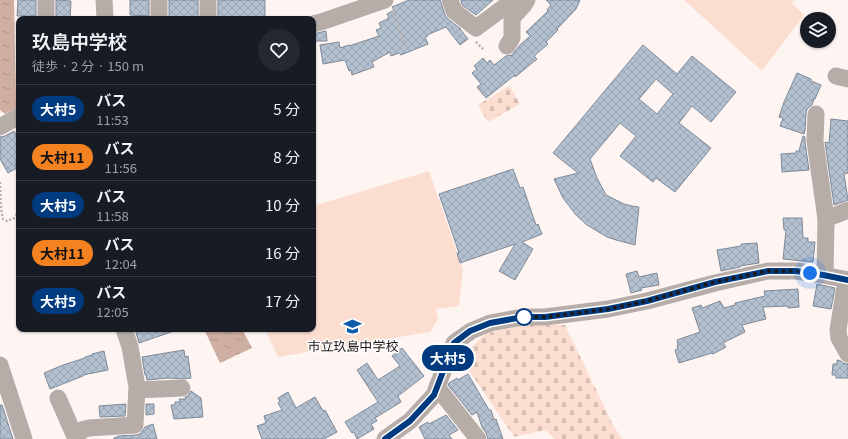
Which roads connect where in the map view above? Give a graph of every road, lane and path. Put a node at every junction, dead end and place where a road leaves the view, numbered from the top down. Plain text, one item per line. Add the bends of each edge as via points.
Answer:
1 (46, 0) edge
2 (104, 0) edge
3 (159, 0) edge
4 (208, 0) edge
5 (450, 0) edge
6 (517, 0) edge
7 (527, 0) edge
8 (388, 3) edge
9 (46, 16) edge
10 (105, 16) edge
11 (159, 16) edge
12 (208, 16) edge
13 (316, 23) edge
14 (406, 45) dead end
15 (507, 46) dead end
16 (816, 114) dead end
17 (16, 118) edge
18 (0, 127) edge
19 (0, 182) edge
20 (848, 210) edge
21 (16, 215) edge
22 (826, 220) junction
23 (825, 275) junction
24 (847, 280) edge
25 (125, 332) edge
26 (848, 354) edge
27 (0, 365) edge
28 (437, 386) junction
29 (182, 388) dead end
30 (137, 390) junction
31 (58, 398) dead end
32 (137, 432) edge
33 (24, 439) edge
34 (77, 439) edge
35 (385, 439) edge
36 (478, 439) edge

1 - 9 street
2 - 10 street
3 - 11 street
4 - 12 street
5 - 6 street via 454,11 476,28
7 - 15 street via 512,18 512,38
8 - 13 street
8 - 14 path
16 - 22 street via 815,141
17 - 18 street
19 - 21 path via 3,219 7,221
20 - 22 street
22 - 23 street
23 - 24 street
23 - 28 street via 768,271 608,309 545,317 523,317 490,323 470,331 454,343
24 - 26 street via 838,330 839,338
25 - 30 street
27 - 33 street
28 - 35 street via 434,395 410,421
28 - 36 street
29 - 30 street
30 - 32 street
31 - 34 street
32 - 34 street via 89,428 78,431

